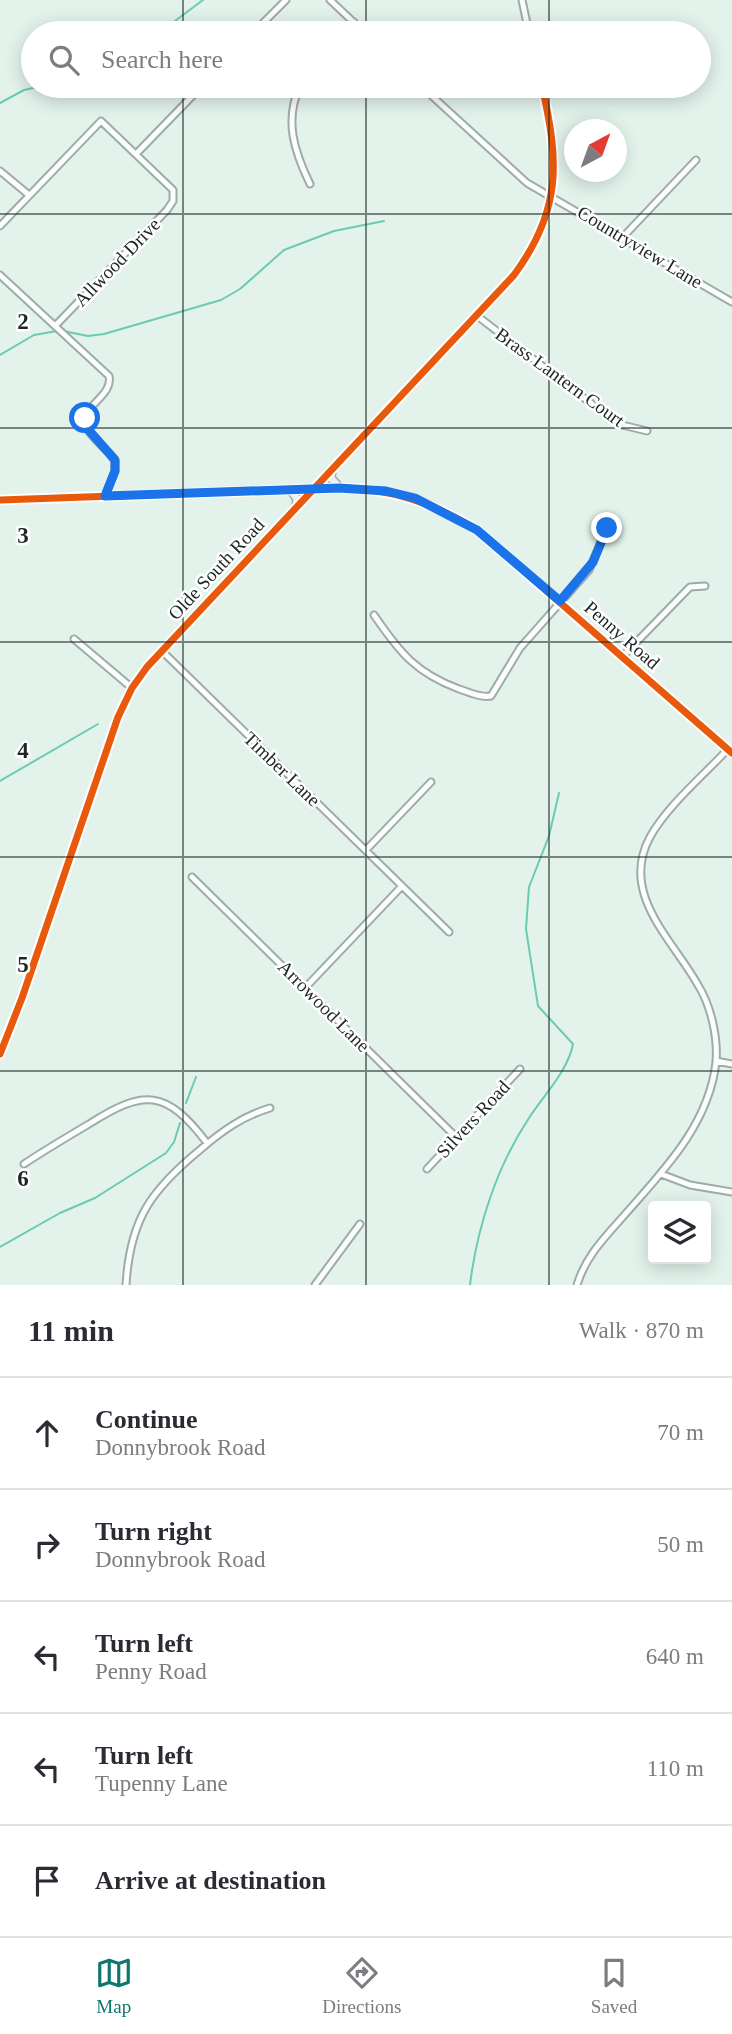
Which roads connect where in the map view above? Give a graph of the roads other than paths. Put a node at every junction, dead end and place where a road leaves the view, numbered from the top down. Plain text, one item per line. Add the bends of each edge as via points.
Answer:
1 (286, 0) edge
2 (330, 0) edge
3 (522, 0) edge
4 (265, 21) edge
5 (353, 21) edge
6 (526, 21) edge
7 (190, 98) edge
8 (296, 98) edge
9 (434, 98) edge
10 (543, 98) edge
11 (137, 153) junction
12 (696, 160) dead end
13 (0, 171) edge
14 (310, 184) dead end
15 (29, 195) junction
16 (552, 197) junction
17 (0, 226) edge
18 (623, 237) junction
19 (0, 275) edge
20 (732, 302) edge
21 (476, 316) junction
22 (56, 325) junction
23 (647, 431) dead end
24 (332, 469) junction
25 (313, 488) junction
26 (339, 488) junction
27 (290, 489) junction
28 (105, 496) junction
29 (0, 500) edge
30 (296, 507) junction
31 (607, 528) dead end
32 (705, 586) dead end
33 (560, 601) junction
34 (374, 615) dead end
35 (74, 639) dead end
36 (162, 652) junction
37 (623, 656) junction
38 (132, 688) junction
39 (730, 751) edge
40 (432, 782) dead end
41 (366, 850) junction
42 (192, 877) dead end
43 (402, 886) junction
44 (449, 932) dead end
45 (306, 987) junction
46 (0, 1054) edge
47 (716, 1061) junction
48 (732, 1064) edge
49 (520, 1069) dead end
50 (270, 1108) dead end
51 (455, 1136) junction
52 (207, 1143) junction
53 (24, 1164) dead end
54 (427, 1169) dead end
55 (661, 1174) junction
56 (732, 1192) edge
57 (360, 1224) dead end
58 (126, 1285) edge
59 (315, 1285) edge
60 (577, 1285) edge

1 - 4 street
2 - 5 street
3 - 6 street
7 - 11 street
8 - 14 street via 291,127
9 - 16 street, Countryview Lane via 508,168
10 - 16 street, Olde South Road via 554,155
11 - 15 street, Allwood Drive via 101,121
11 - 22 street, Allwood Drive via 168,183 173,201
12 - 18 street
13 - 15 street
15 - 17 street
16 - 18 street, Countryview Lane
16 - 21 street, Olde South Road via 526,258
18 - 20 street, Countryview Lane
19 - 22 street
21 - 23 street, Brass Lantern Court via 618,424
21 - 24 street, Olde South Road
22 - 28 street via 109,376 108,390 85,418 86,427 115,460
24 - 25 street, Olde South Road
24 - 26 street via 331,478
25 - 26 street, Penny Road
25 - 27 street, Penny Road
25 - 30 street, Olde South Road
26 - 33 street, Penny Road via 386,491 449,513 477,530
27 - 28 street, Penny Road
27 - 30 street
28 - 29 street, Penny Road
30 - 36 street, Olde South Road
31 - 33 street via 593,562
32 - 37 street via 691,587
33 - 34 street via 512,659 494,692 485,697 420,671
33 - 37 street, Penny Road
35 - 38 street
36 - 38 street, Olde South Road
36 - 41 street, Timber Lane
37 - 39 street, Penny Road
38 - 46 street, Olde South Road
39 - 47 street via 650,836 640,872 651,915 706,1001
40 - 41 street
41 - 43 street, Timber Lane
42 - 45 street, Arrowood Lane
43 - 44 street, Timber Lane
43 - 45 street
45 - 51 street, Arrowood Lane
47 - 48 street
47 - 55 street via 697,1123
49 - 51 street, Silvers Road
50 - 52 street via 241,1119
51 - 54 street, Silvers Road
52 - 53 street via 174,1108 153,1100 135,1100
52 - 58 street via 164,1180 147,1203 135,1230
55 - 56 street via 690,1185
55 - 60 street via 590,1255
57 - 59 street

